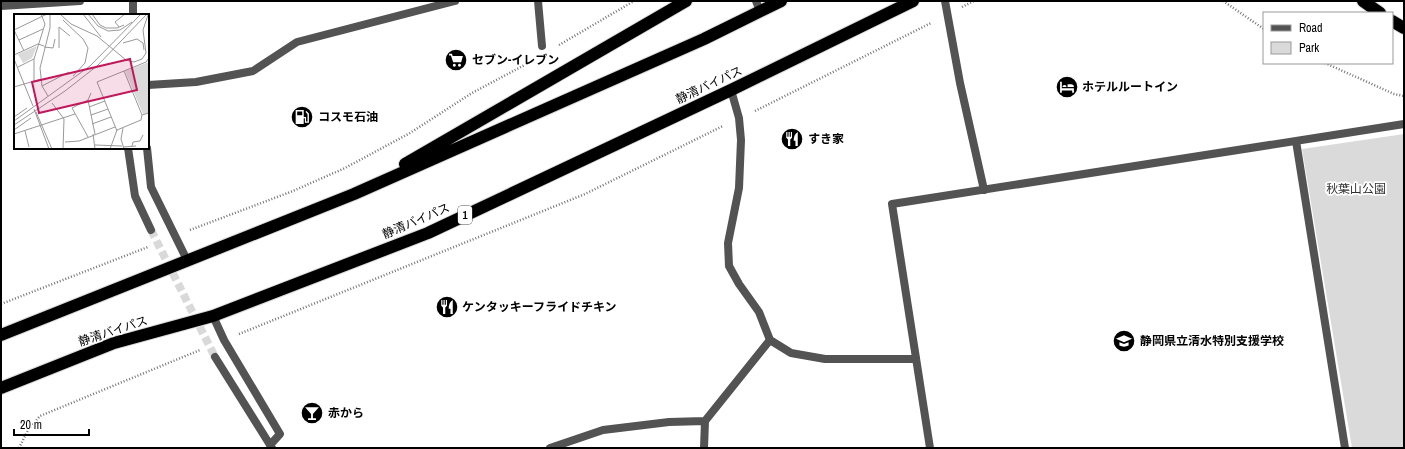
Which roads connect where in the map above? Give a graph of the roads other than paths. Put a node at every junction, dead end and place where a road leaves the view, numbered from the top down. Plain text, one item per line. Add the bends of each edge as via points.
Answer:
1 (80, 1) edge
2 (133, 1) edge
3 (455, 1) edge
4 (538, 1) edge
5 (686, 1) edge
6 (781, 1) edge
7 (913, 1) edge
8 (946, 1) edge
9 (1363, 1) edge
10 (33, 3) edge
11 (430, 4) edge
12 (1, 6) edge
13 (758, 6) edge
14 (1379, 12) edge
15 (133, 14) edge
16 (1393, 22) edge
17 (1404, 28) edge
18 (542, 46) dead end
19 (149, 85) edge
20 (730, 90) junction
21 (1404, 124) edge
22 (1296, 141) junction
23 (128, 149) edge
24 (146, 149) edge
25 (984, 190) junction
26 (354, 194) junction
27 (151, 230) tunnel mouth
28 (187, 260) junction
29 (212, 316) junction
30 (1, 335) edge
31 (770, 340) junction
32 (215, 357) tunnel mouth
33 (916, 359) junction
34 (1, 388) edge
35 (705, 421) junction
36 (271, 446) edge
37 (550, 448) edge
38 (704, 448) edge
39 (930, 448) edge
40 (1345, 448) edge

1 - 10 street
2 - 15 street
3 - 11 street
4 - 18 street
5 - 26 highway
6 - 13 highway
7 - 20 highway, 静清バイパス / 1
8 - 25 street via 960,82
9 - 14 highway
10 - 12 street
11 - 19 street via 297,42 253,71 196,82
13 - 26 highway via 704,39
16 - 17 highway
20 - 29 highway, 静清バイパス / 1 via 428,233
20 - 31 street via 739,118 741,140 739,188 728,243 729,266 759,312
21 - 22 street
22 - 25 street
22 - 40 street
23 - 27 street via 135,196
24 - 28 street via 151,188
25 - 33 street via 892,204
26 - 28 highway
28 - 30 highway
29 - 34 highway, 静清バイパス / 1 via 114,343
29 - 36 street via 280,434
31 - 33 street via 791,353 826,360
31 - 35 street
32 - 36 street
33 - 39 street
35 - 37 street via 669,422 603,430
35 - 38 street

